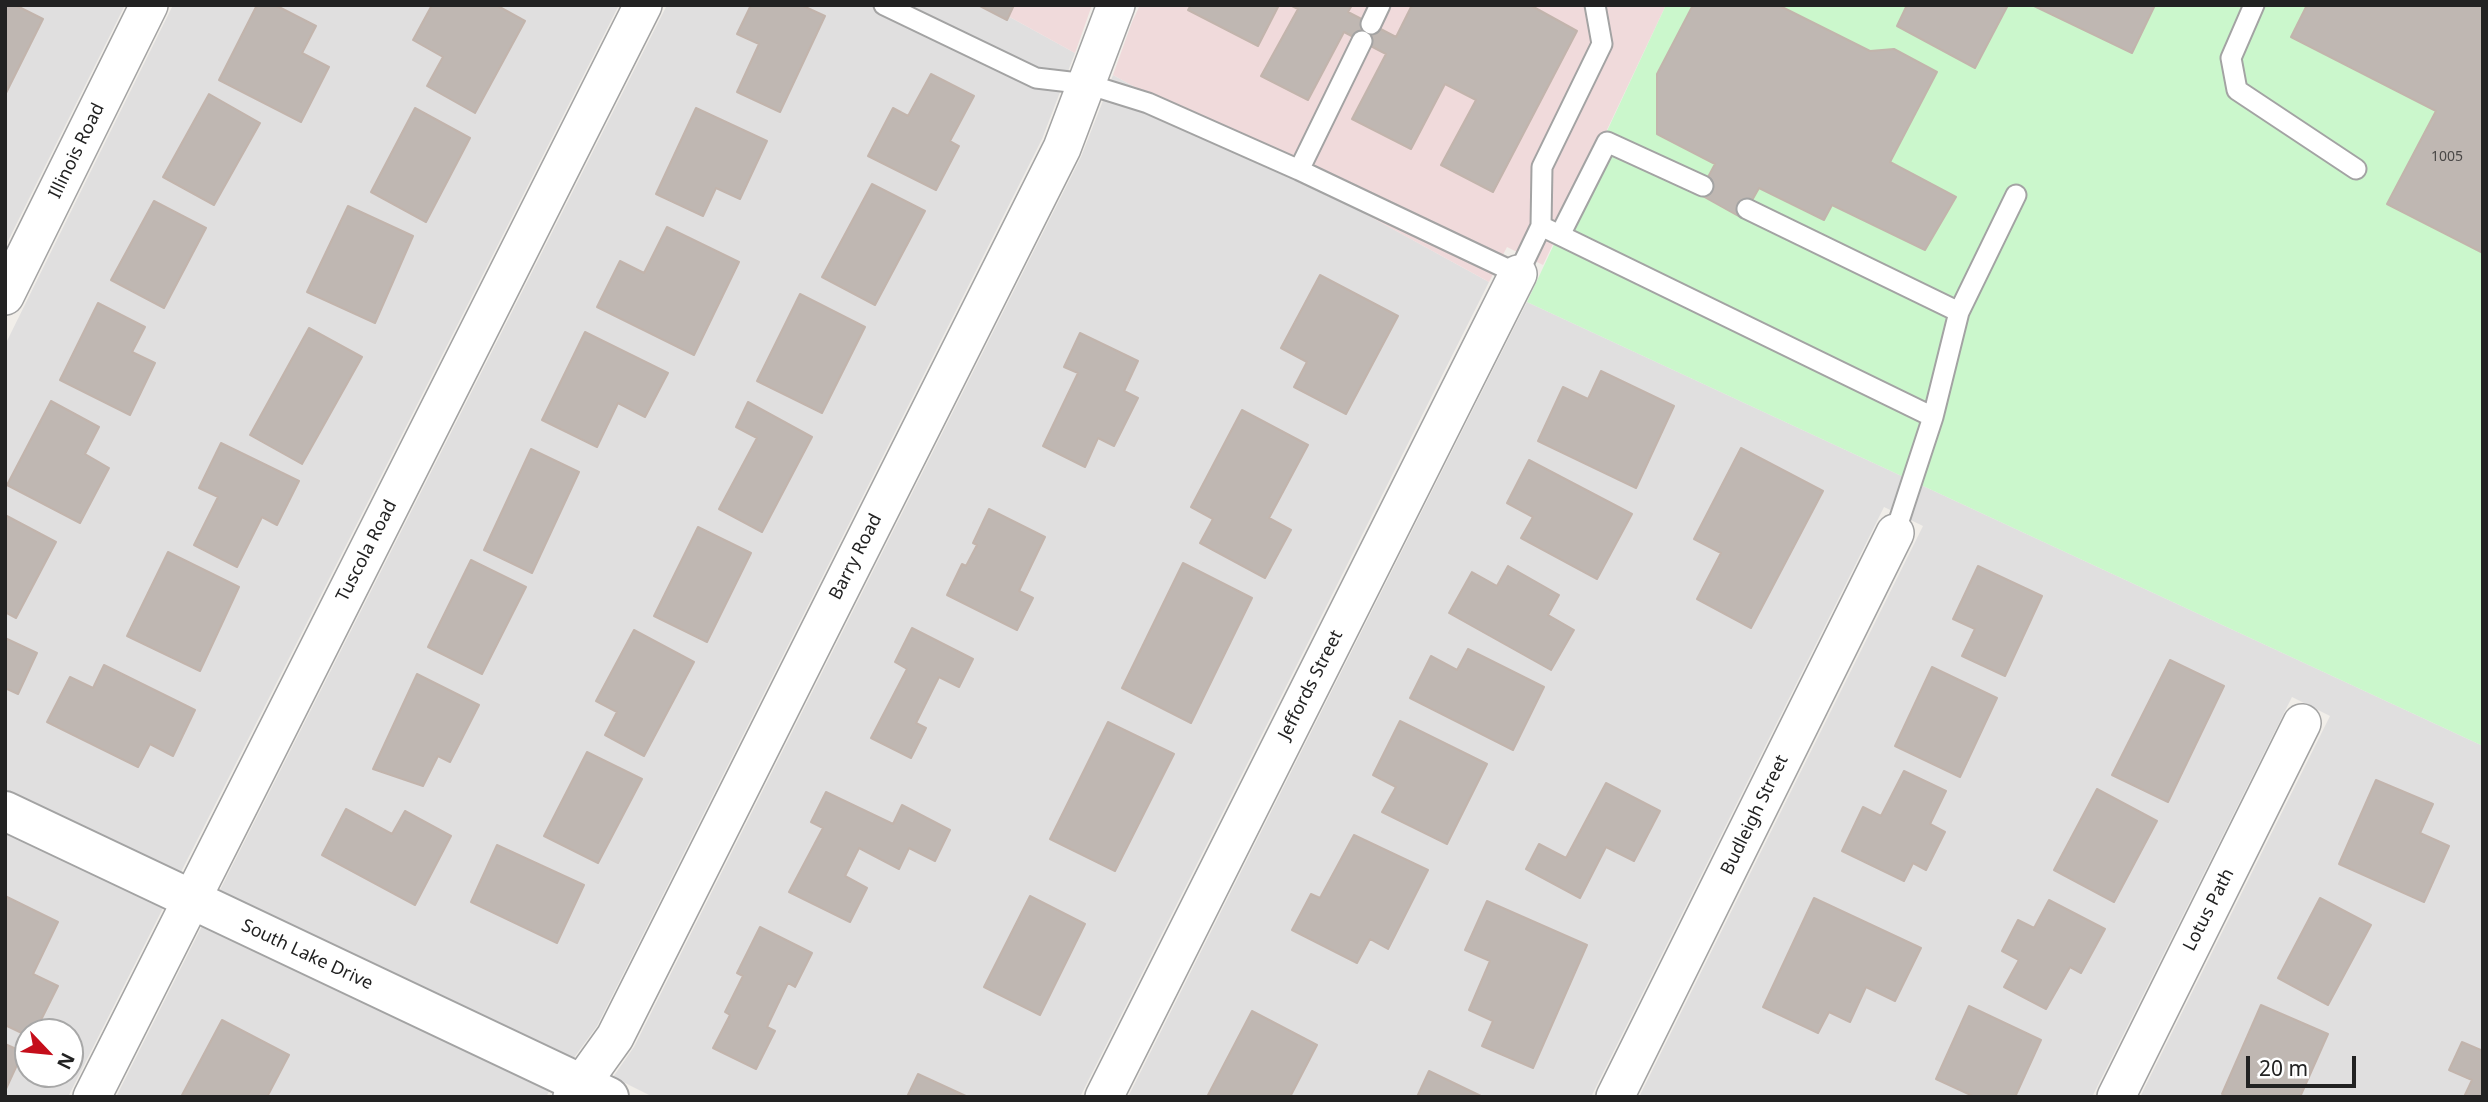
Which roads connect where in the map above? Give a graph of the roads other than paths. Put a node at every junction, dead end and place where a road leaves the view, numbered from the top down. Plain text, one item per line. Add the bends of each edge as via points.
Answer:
1 (149, 5) edge
2 (643, 5) edge
3 (884, 5) edge
4 (1116, 5) edge
5 (1380, 5) edge
6 (1594, 5) edge
7 (2254, 5) edge
8 (1087, 84) junction
9 (2356, 169) dead end
10 (1299, 170) junction
11 (1703, 186) dead end
12 (2016, 195) dead end
13 (1747, 209) dead end
14 (1541, 226) junction
15 (1560, 235) junction
16 (1518, 274) junction
17 (5, 296) edge
18 (1958, 312) junction
19 (1933, 417) junction
20 (1895, 533) joint
21 (2302, 723) dead end
22 (5, 811) edge
23 (191, 900) junction
24 (588, 1092) edge
25 (92, 1097) edge
26 (1104, 1097) edge
27 (1615, 1097) edge
28 (2116, 1097) edge

1 - 17 street, Illinois Road
2 - 23 street, Tuscola Road
3 - 8 lane via 1036,78
4 - 8 street, Barry Road
5 - 10 lane
6 - 14 lane via 1602,44 1542,167
7 - 9 lane via 2231,58 2237,90
8 - 10 lane via 1148,103
8 - 24 street, Barry Road via 1056,160
10 - 16 lane
11 - 15 lane via 1607,142
12 - 18 lane
13 - 18 lane
14 - 15 lane
14 - 16 lane
15 - 19 lane
16 - 26 street, Jeffords Street
18 - 19 lane
19 - 20 lane
20 - 27 street, Budleigh Street
21 - 28 street, Lotus Path
22 - 23 street, South Lake Drive
23 - 24 street, South Lake Drive
23 - 25 street, Tuscola Road

